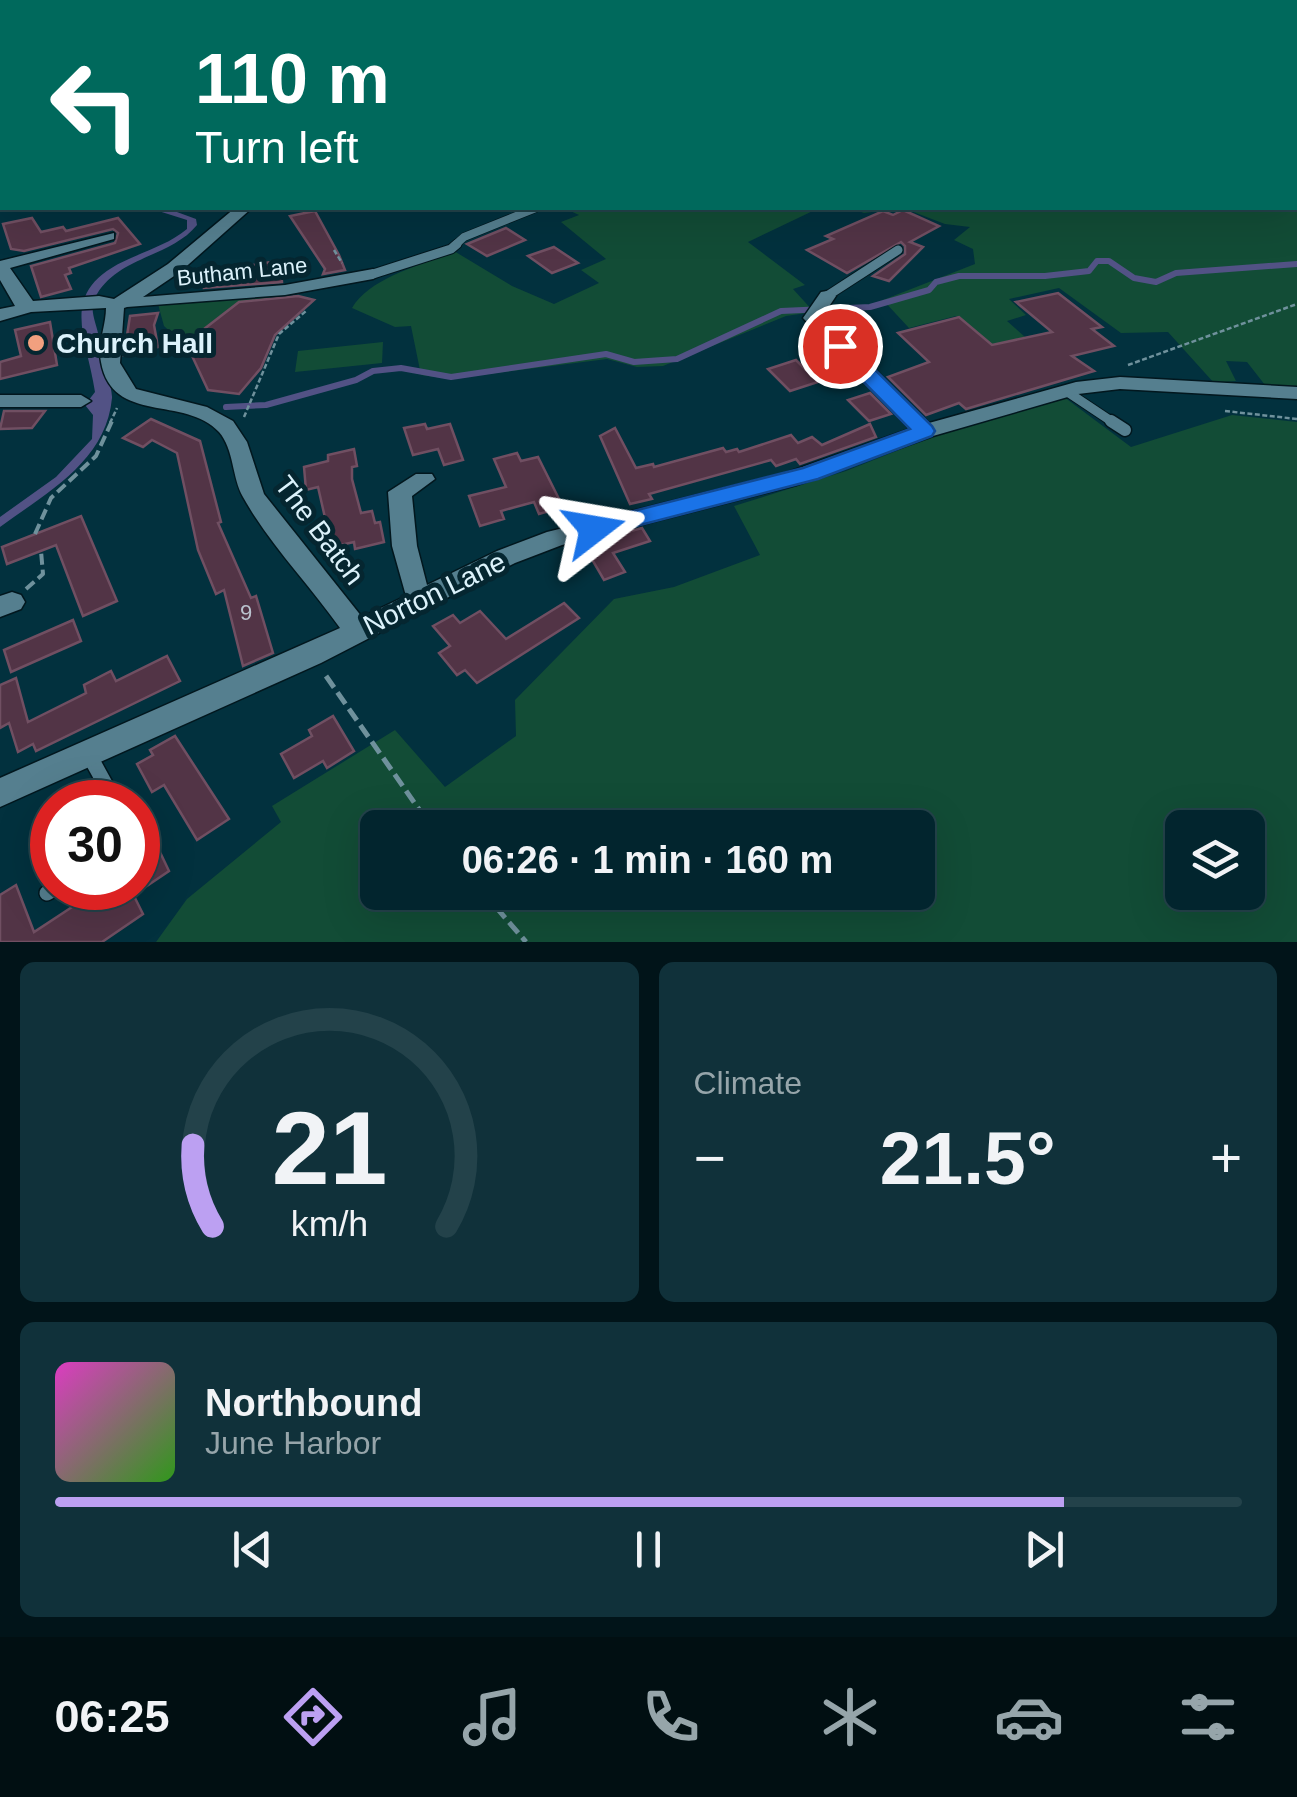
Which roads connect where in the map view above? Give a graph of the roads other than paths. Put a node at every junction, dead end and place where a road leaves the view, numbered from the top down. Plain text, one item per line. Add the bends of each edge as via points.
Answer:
1 (242, 210) edge
2 (531, 210) edge
3 (108, 236) dead end
4 (898, 250) dead end
5 (0, 266) edge
6 (373, 274) joint
7 (113, 303) junction
8 (821, 305) joint
9 (32, 307) junction
10 (0, 315) edge
11 (1066, 390) junction
12 (1297, 393) edge
13 (0, 401) edge
14 (81, 401) dead end
15 (1125, 430) dead end
16 (924, 431) junction
17 (424, 479) dead end
18 (420, 598) junction
19 (357, 630) junction
20 (88, 753) junction
21 (102, 780) edge
22 (0, 792) edge

1 - 7 street via 174,268
2 - 6 lane via 464,237 451,249
3 - 5 street via 85,248
4 - 8 lane
5 - 9 street via 23,304
6 - 7 street, Butham Lane via 285,290
7 - 9 street, Butham Lane
7 - 19 street, The Batch via 108,349 122,389 222,422 267,517
8 - 16 street
9 - 10 street, Butham Lane
11 - 12 street, Norton Lane via 1120,384
11 - 15 lane
11 - 16 street, Norton Lane
13 - 14 street
16 - 18 street, Norton Lane via 788,480 556,538
17 - 18 street via 400,492 406,568
18 - 19 street, Norton Lane
19 - 20 street, Norton Lane
20 - 21 lane
20 - 22 street, Norton Lane

